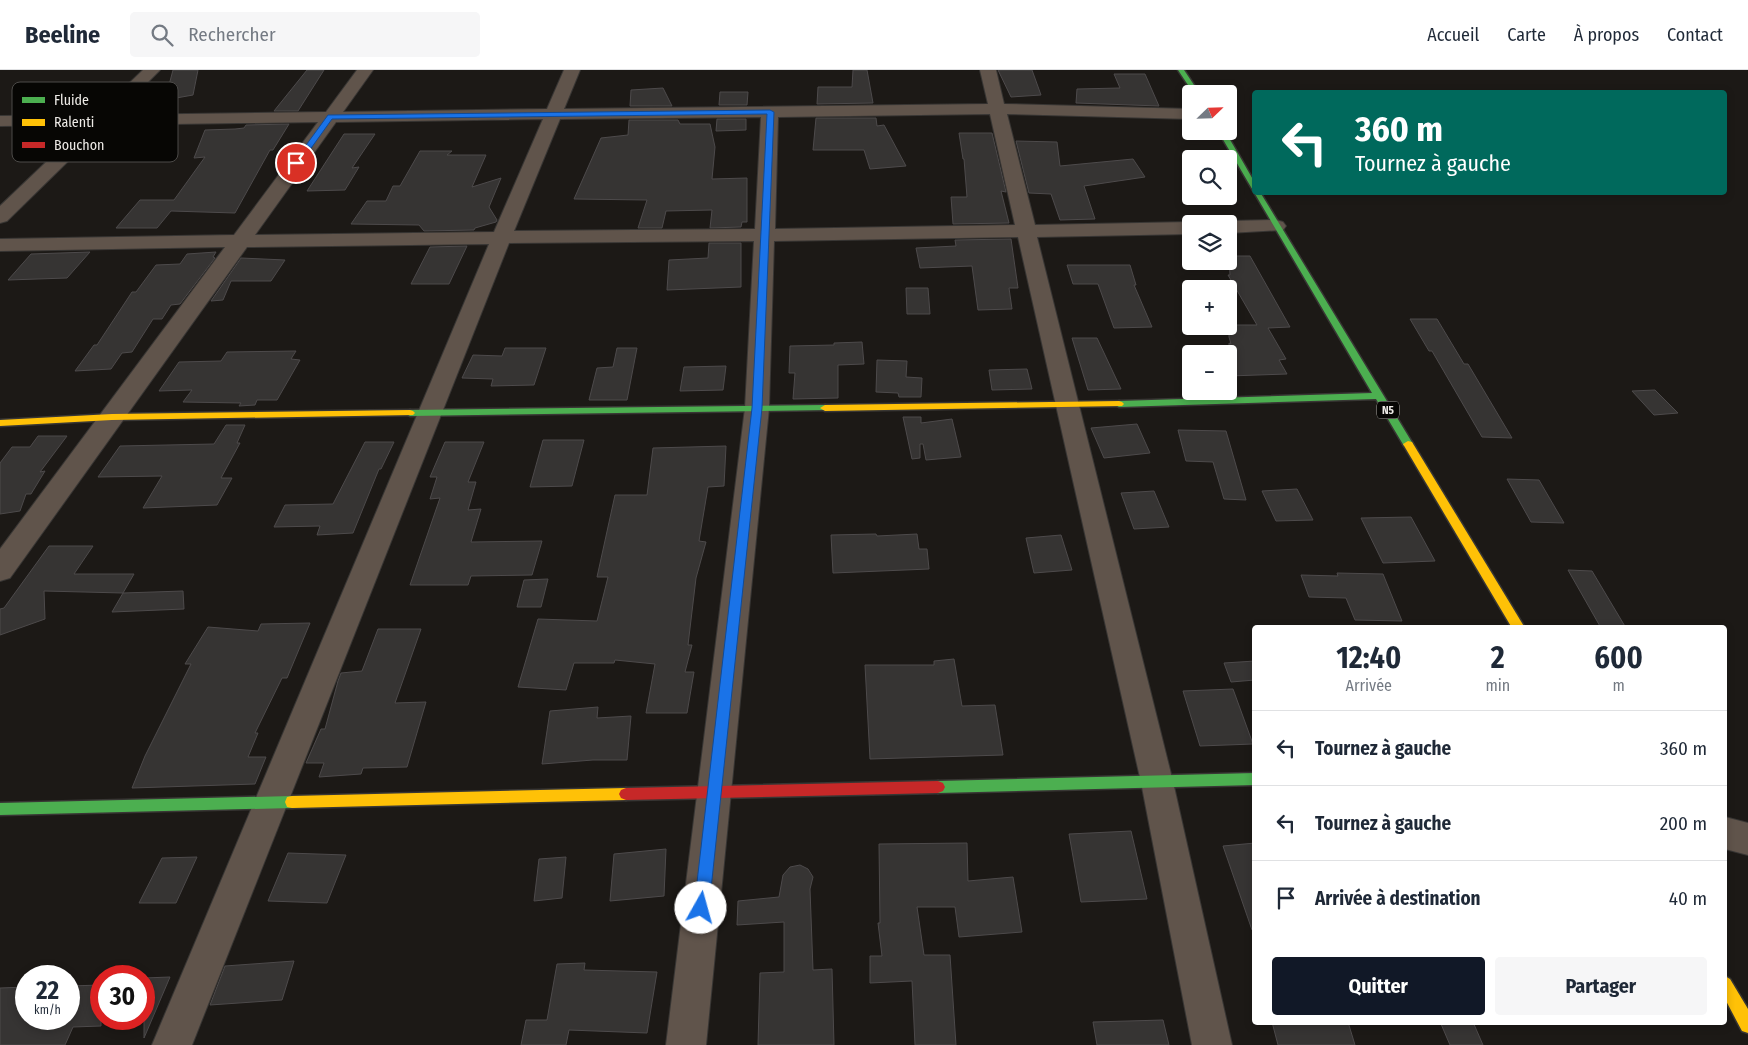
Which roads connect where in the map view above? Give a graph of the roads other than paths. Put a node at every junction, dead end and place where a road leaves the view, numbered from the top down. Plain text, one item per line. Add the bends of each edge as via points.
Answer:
1 (152, 70) edge
2 (364, 70) edge
3 (572, 70) edge
4 (988, 70) edge
5 (1181, 70) edge
6 (140, 82) edge
7 (1191, 85) edge
8 (998, 109) junction
9 (770, 112) junction
10 (554, 114) junction
11 (1182, 114) edge
12 (330, 117) junction
13 (178, 119) edge
14 (1226, 140) edge
15 (57, 162) edge
16 (1252, 184) edge
17 (1258, 195) edge
18 (0, 217) edge
19 (1276, 226) junction
20 (1237, 227) edge
21 (1182, 228) edge
22 (1027, 232) junction
23 (765, 234) junction
24 (502, 237) junction
25 (239, 240) junction
26 (0, 245) edge
27 (1380, 396) junction
28 (1068, 405) junction
29 (757, 408) junction
30 (432, 413) junction
31 (112, 417) junction
32 (0, 422) edge
33 (0, 570) edge
34 (1517, 625) edge
35 (1252, 779) edge
36 (1157, 782) junction
37 (715, 791) junction
38 (272, 802) junction
39 (0, 809) edge
40 (1727, 834) edge
41 (1748, 839) edge
42 (1727, 988) edge
43 (1748, 1025) edge
44 (172, 1045) edge
45 (686, 1045) edge
46 (1212, 1045) edge

1 - 6 street
2 - 12 street
3 - 10 street
4 - 8 street
5 - 7 main road
8 - 9 street
8 - 11 street
8 - 22 street
9 - 10 street
9 - 23 street
10 - 12 street
10 - 24 street
12 - 13 street
12 - 25 street
14 - 16 main road, N5
15 - 18 street
17 - 19 main road, N5
19 - 20 street
19 - 27 main road, N5
21 - 22 street
22 - 23 street
22 - 28 street
23 - 24 street
23 - 29 street
24 - 25 street
24 - 30 street
25 - 26 street
25 - 31 street
27 - 28 main road
27 - 34 main road, N5
28 - 29 main road
28 - 36 street
29 - 30 main road
29 - 37 street
30 - 31 main road
30 - 38 street
31 - 32 main road
31 - 33 street
35 - 36 main road
36 - 37 main road
36 - 46 street
37 - 38 main road
37 - 45 street
38 - 39 main road
38 - 44 street
40 - 41 street
42 - 43 main road

